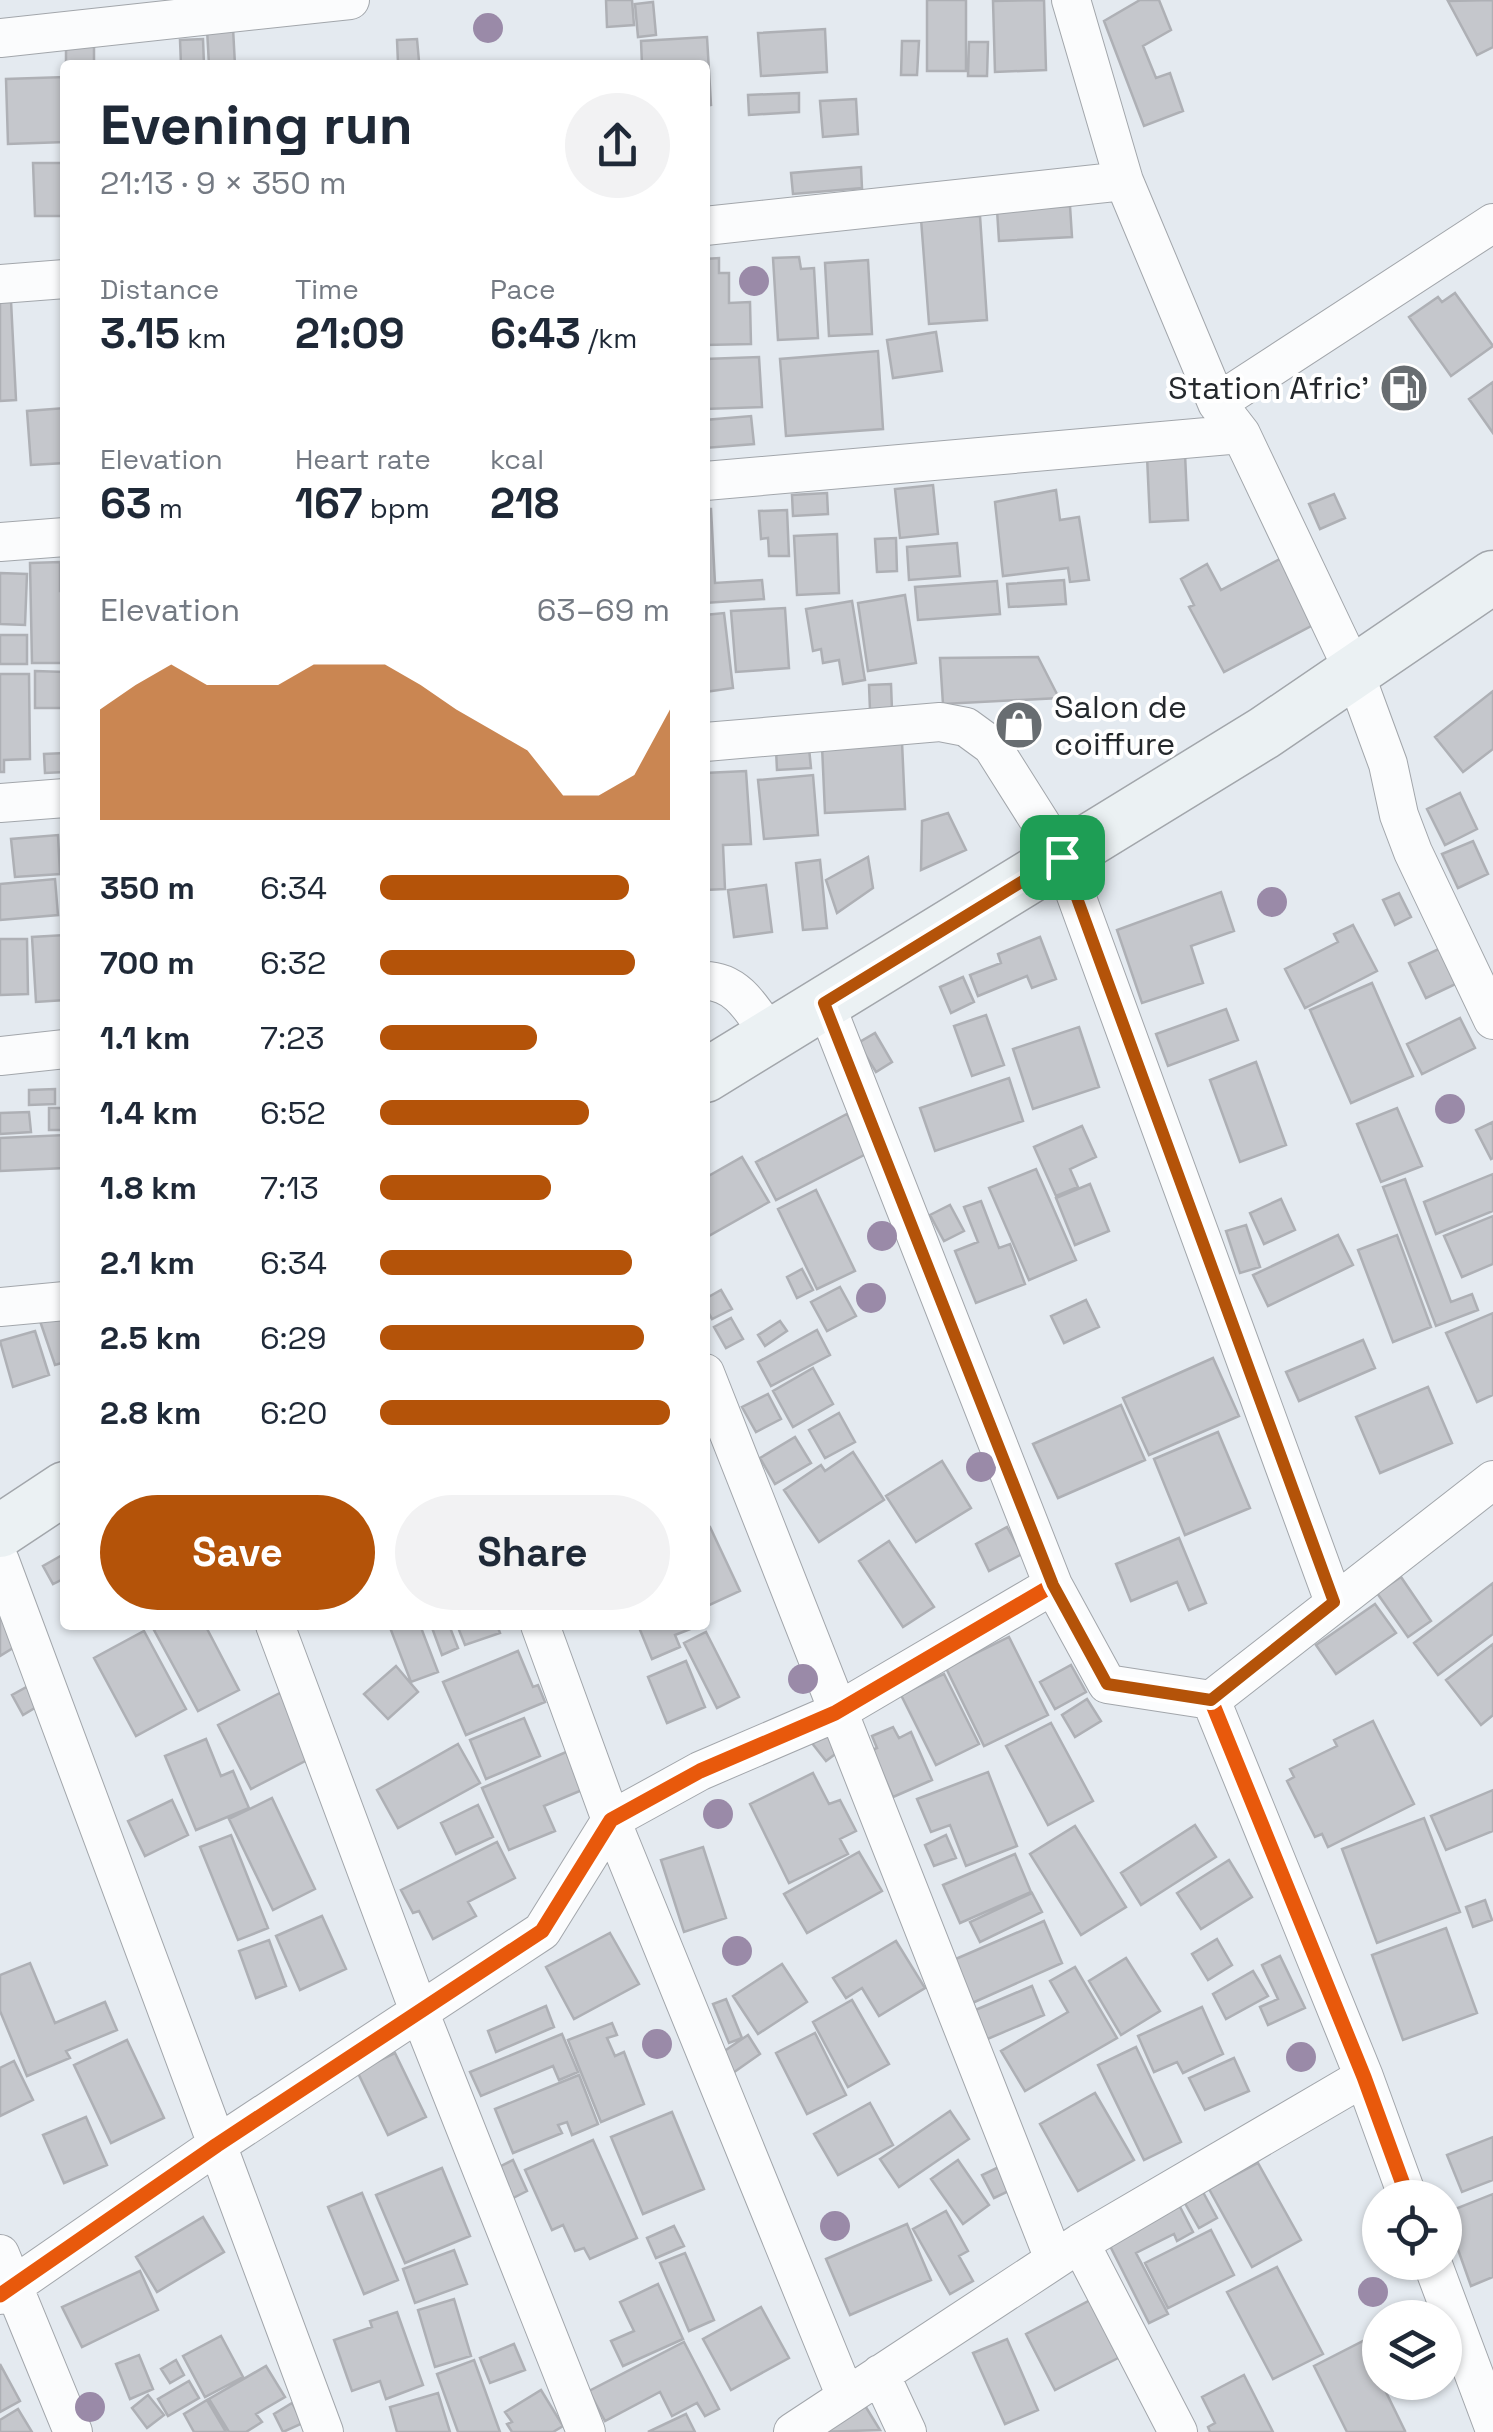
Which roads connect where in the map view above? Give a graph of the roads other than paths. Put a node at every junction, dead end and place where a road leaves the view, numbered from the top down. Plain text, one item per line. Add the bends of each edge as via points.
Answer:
1 (350, 0) edge
2 (1071, 0) edge
3 (0, 38) edge
4 (1124, 180) junction
5 (1493, 224) edge
6 (710, 225) edge
7 (60, 279) edge
8 (0, 284) edge
9 (1216, 403) junction
10 (1241, 434) junction
11 (710, 481) edge
12 (60, 537) edge
13 (0, 542) edge
14 (1493, 577) edge
15 (1355, 674) junction
16 (710, 742) edge
17 (60, 798) edge
18 (0, 804) edge
19 (1062, 857) junction
20 (710, 980) edge
21 (824, 1003) junction
22 (1493, 1020) edge
23 (770, 1035) junction
24 (60, 1050) edge
25 (0, 1056) edge
26 (710, 1073) edge
27 (60, 1301) edge
28 (0, 1307) edge
29 (710, 1386) edge
30 (1493, 1480) edge
31 (60, 1491) edge
32 (0, 1530) edge
33 (0, 1561) edge
34 (1053, 1585) junction
35 (1334, 1602) junction
36 (277, 1630) edge
37 (542, 1630) edge
38 (1211, 1700) junction
39 (835, 1713) junction
40 (611, 1820) junction
41 (419, 2012) junction
42 (1364, 2077) junction
43 (217, 2145) junction
44 (1401, 2180) edge
45 (1067, 2251) junction
46 (4, 2279) edge
47 (1439, 2280) edge
48 (880, 2374) junction
49 (846, 2396) junction
50 (1493, 2425) edge
51 (73, 2432) edge
52 (324, 2432) edge
53 (586, 2432) edge
54 (794, 2432) edge
55 (908, 2432) edge
56 (1178, 2432) edge

1 - 3 street
2 - 4 street
4 - 6 street
4 - 9 street
5 - 9 street
7 - 8 street
9 - 10 street
10 - 11 street
10 - 15 street
12 - 13 street
14 - 15 main road
15 - 19 main road
15 - 22 street via 1412,852
16 - 19 street via 940,722 966,727 992,746
17 - 18 street
19 - 21 main road
19 - 35 street
20 - 23 street via 737,990
21 - 23 main road
21 - 34 street
23 - 26 main road
24 - 25 street
27 - 28 street
29 - 39 street
30 - 35 street
31 - 32 main road
33 - 43 street
34 - 38 street via 1107,1684
34 - 39 street
35 - 38 street
36 - 41 street
37 - 40 street
38 - 42 street
39 - 40 street via 700,1771
39 - 45 street
40 - 41 street via 542,1931
40 - 49 street
41 - 43 street
41 - 53 street
42 - 44 street
42 - 45 street
43 - 46 street
43 - 52 street
45 - 48 street
45 - 56 street
46 - 51 street
47 - 50 street
48 - 49 street
48 - 55 street
49 - 54 street

